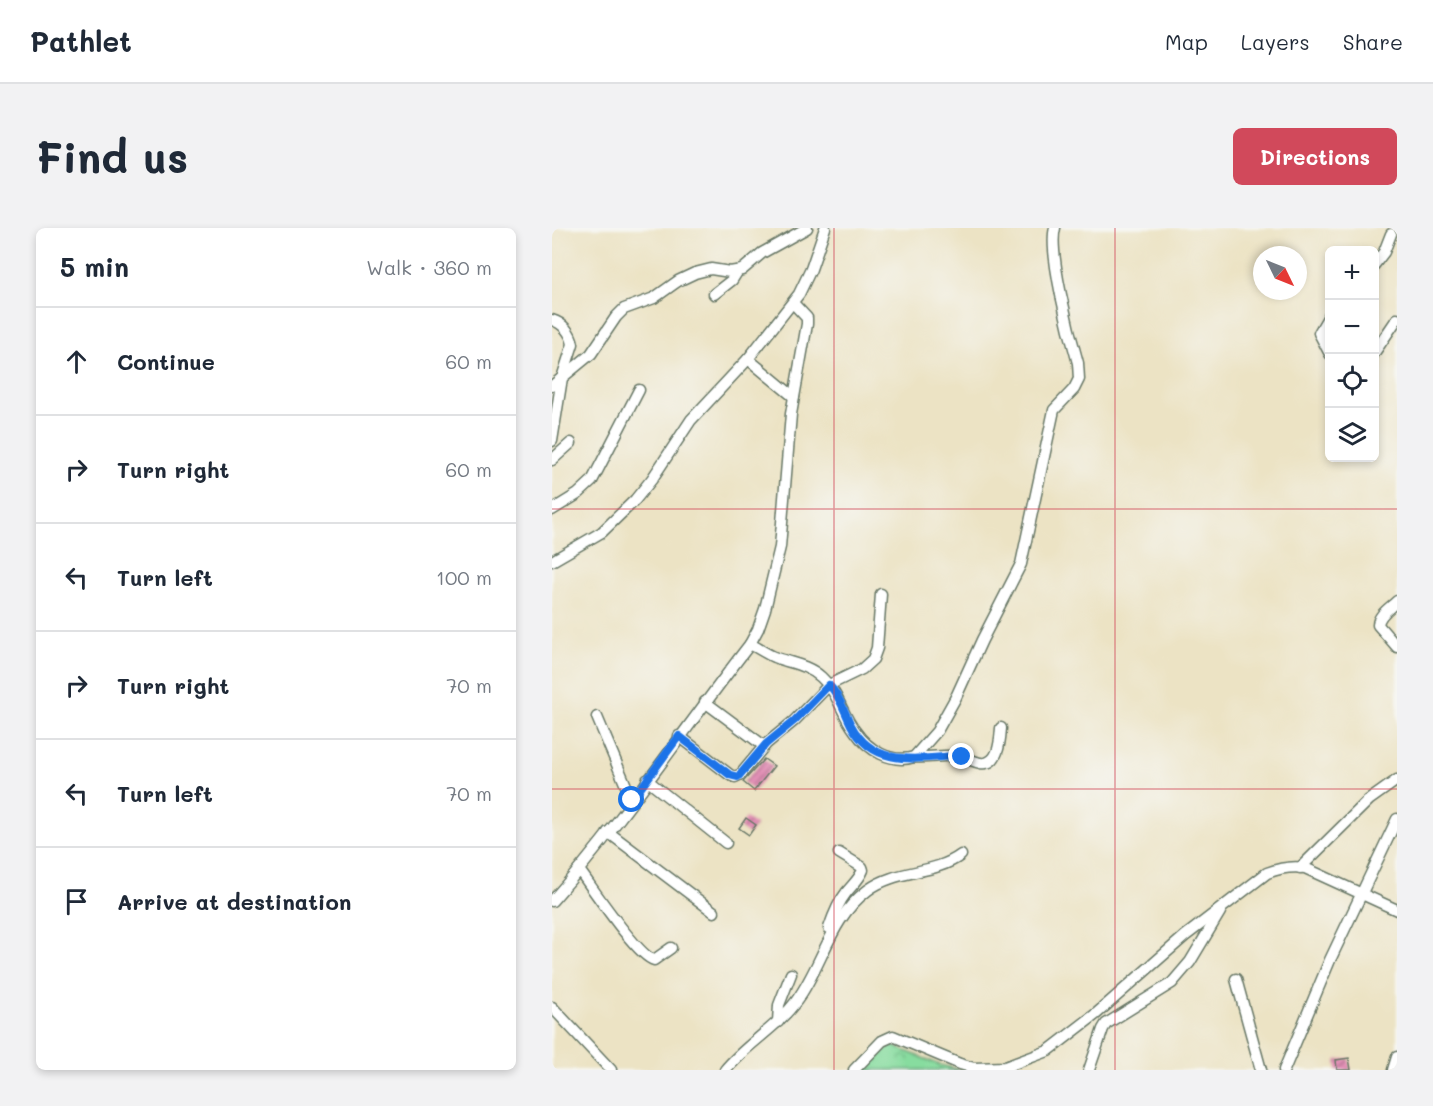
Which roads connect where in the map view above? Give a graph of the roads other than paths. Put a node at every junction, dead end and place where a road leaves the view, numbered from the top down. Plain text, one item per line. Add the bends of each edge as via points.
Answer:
1 (807, 228) edge
2 (825, 228) edge
3 (1055, 228) edge
4 (1390, 233) edge
5 (1379, 258) edge
6 (737, 272) junction
7 (714, 294) dead end
8 (793, 303) junction
9 (552, 320) edge
10 (1325, 322) edge
11 (1396, 324) edge
12 (1325, 346) edge
13 (1379, 346) edge
14 (748, 359) junction
15 (562, 378) junction
16 (552, 386) edge
17 (639, 390) dead end
18 (794, 397) junction
19 (552, 441) edge
20 (571, 444) dead end
21 (552, 460) edge
22 (552, 510) edge
23 (552, 561) edge
24 (881, 594) dead end
25 (1397, 601) edge
26 (750, 644) junction
27 (1397, 647) edge
28 (829, 685) junction
29 (705, 702) junction
30 (597, 717) dead end
31 (1001, 728) dead end
32 (679, 736) junction
33 (764, 746) junction
34 (914, 757) junction
35 (647, 780) junction
36 (1397, 780) edge
37 (632, 800) junction
38 (1397, 819) edge
39 (608, 832) junction
40 (726, 843) dead end
41 (839, 853) dead end
42 (961, 855) dead end
43 (1300, 867) junction
44 (579, 870) junction
45 (1362, 894) junction
46 (552, 901) edge
47 (1220, 909) junction
48 (1397, 910) edge
49 (714, 912) dead end
50 (829, 940) junction
51 (671, 948) dead end
52 (791, 974) dead end
53 (1236, 979) dead end
54 (552, 1007) edge
55 (1096, 1014) junction
56 (778, 1022) junction
57 (1106, 1024) junction
58 (1397, 1057) edge
59 (999, 1069) edge
60 (611, 1070) edge
61 (725, 1070) edge
62 (854, 1070) edge
63 (1089, 1070) edge
64 (1261, 1070) edge
65 (1284, 1070) edge
66 (1393, 1070) edge

1 - 6 street
2 - 8 street via 808,277
3 - 34 street via 1054,256 1079,380 1054,410 1021,564 956,697 937,731
4 - 5 street
6 - 7 street
6 - 15 street via 711,269 695,273 654,298 624,309 591,354
8 - 14 street
8 - 18 street via 807,318
9 - 15 street via 561,324 572,339
10 - 12 street via 1319,333
11 - 13 street
14 - 18 street
14 - 23 street via 691,420 628,508 602,532
15 - 16 street
15 - 19 street
17 - 22 street via 596,477
18 - 26 street via 780,547 765,609
20 - 21 street
24 - 28 street via 873,659 862,669
25 - 27 street via 1382,614 1378,625
26 - 28 street via 808,669
26 - 29 street
28 - 33 street
28 - 34 street via 855,732 867,744 896,759
29 - 32 street
29 - 33 street
30 - 37 street
31 - 34 street via 998,751 987,763 954,756
32 - 33 street via 735,777
32 - 35 street
35 - 37 street
35 - 40 street
36 - 43 street via 1362,806
37 - 39 street
38 - 45 street
39 - 44 street
39 - 49 street
41 - 50 street via 863,870 838,905
42 - 50 street via 946,864 892,878 871,888 846,910
43 - 45 street
43 - 47 street via 1267,873
44 - 46 street
44 - 51 street via 648,958 654,960
45 - 48 street
45 - 65 street
47 - 55 street
47 - 57 street via 1190,962 1172,983
50 - 56 street via 798,999
52 - 56 street via 779,1005
53 - 64 street
54 - 60 street
55 - 57 street
55 - 59 street via 1048,1051
56 - 61 street
57 - 63 street
58 - 66 street
59 - 62 street via 960,1064 893,1036 882,1041

